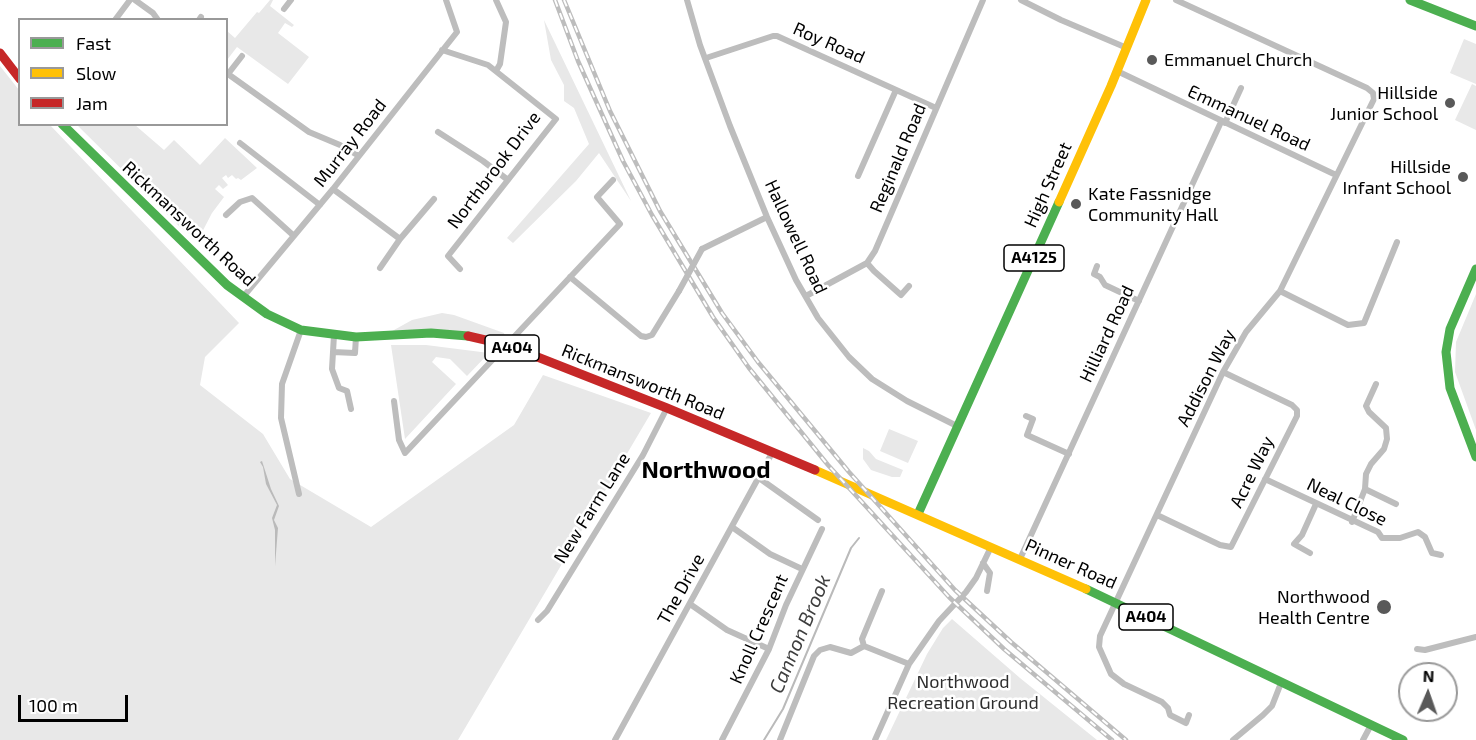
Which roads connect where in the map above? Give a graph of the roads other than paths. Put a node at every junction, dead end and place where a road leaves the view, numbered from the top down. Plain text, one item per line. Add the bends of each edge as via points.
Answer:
1 (130, 0) edge
2 (135, 0) edge
3 (291, 0) edge
4 (446, 0) edge
5 (496, 0) edge
6 (687, 0) edge
7 (983, 0) edge
8 (1020, 0) edge
9 (1146, 0) edge
10 (1176, 0) edge
11 (1410, 0) edge
12 (284, 9) dead end
13 (116, 18) edge
14 (157, 18) edge
15 (1476, 27) edge
16 (1127, 48) junction
17 (442, 50) junction
18 (0, 53) edge
19 (242, 56) dead end
20 (706, 58) junction
21 (496, 71) junction
22 (1117, 71) junction
23 (18, 76) edge
24 (1241, 88) dead end
25 (896, 90) junction
26 (936, 108) junction
27 (1223, 123) junction
28 (64, 126) edge
29 (438, 132) dead end
30 (240, 143) dead end
31 (359, 156) junction
32 (1336, 175) junction
33 (858, 176) dead end
34 (508, 180) junction
35 (613, 180) dead end
36 (333, 189) junction
37 (434, 199) dead end
38 (320, 205) junction
39 (226, 215) dead end
40 (767, 217) junction
41 (294, 237) junction
42 (400, 239) junction
43 (1397, 242) dead end
44 (867, 262) junction
45 (1097, 266) dead end
46 (380, 268) dead end
47 (460, 269) dead end
48 (1476, 269) edge
49 (570, 277) junction
50 (909, 286) dead end
51 (1280, 291) junction
52 (806, 296) junction
53 (242, 298) junction
54 (1139, 301) junction
55 (301, 330) junction
56 (334, 335) junction
57 (356, 337) junction
58 (507, 345) junction
59 (333, 352) junction
60 (1224, 372) junction
61 (1376, 384) dead end
62 (394, 401) dead end
63 (667, 408) junction
64 (351, 410) dead end
65 (1026, 416) dead end
66 (957, 426) junction
67 (772, 453) junction
68 (1069, 454) junction
69 (1476, 457) edge
70 (759, 478) junction
71 (1265, 479) junction
72 (1365, 489) junction
73 (299, 494) dead end
74 (886, 501) joint
75 (1316, 504) junction
76 (1396, 504) dead end
77 (918, 514) junction
78 (1157, 515) junction
79 (818, 520) dead end
80 (1352, 522) junction
81 (732, 527) junction
82 (822, 530) dead end
83 (991, 547) junction
84 (1310, 553) dead end
85 (1441, 555) dead end
86 (1020, 559) junction
87 (983, 563) junction
88 (802, 569) junction
89 (882, 591) dead end
90 (987, 591) dead end
91 (1116, 602) junction
92 (690, 604) junction
93 (538, 620) dead end
94 (1476, 637) edge
95 (864, 646) junction
96 (1417, 649) dead end
97 (769, 650) junction
98 (909, 664) junction
99 (1281, 683) junction
100 (1189, 715) dead end
101 (1371, 725) junction
102 (615, 740) edge
103 (722, 740) edge
104 (780, 740) edge
105 (875, 740) edge
106 (1233, 740) edge
107 (1363, 740) edge
108 (1403, 740) edge

1 - 13 street
2 - 14 street
3 - 12 street
4 - 17 street, Murray Road via 457,32
5 - 21 street via 506,22
6 - 20 street, Hallowell Road
7 - 26 street, Reginald Road
8 - 16 street
9 - 16 main road, High Street / A4125
10 - 32 street, Addison Way via 1373,93 1374,99
11 - 15 main road
16 - 22 main road, High Street / A4125
17 - 21 street
17 - 31 street, Murray Road
18 - 23 main road
19 - 31 street via 228,74 309,132
20 - 25 street, Roy Road via 777,36
20 - 40 street, Hallowell Road
21 - 34 street, Northbrook Drive via 556,119
22 - 27 street, Emmanuel Road
22 - 66 main road, High Street / A4125
24 - 27 street, Hilliard Road
25 - 26 street, Roy Road
25 - 33 street
26 - 44 street, Reginald Road
27 - 32 street, Emmanuel Road
27 - 54 street, Hilliard Road
28 - 53 main road, Rickmansworth Road / A404
29 - 34 street
30 - 38 street
31 - 36 street, Murray Road
32 - 51 street, Addison Way
34 - 47 street, Northbrook Drive via 448,256
35 - 49 street via 597,197 620,224
36 - 38 street, Murray Road
36 - 42 street
37 - 42 street
38 - 41 street, Murray Road
39 - 41 street via 240,202 252,198
40 - 49 street, bridge via 702,249 652,334 646,337
40 - 52 street, Hallowell Road
41 - 53 street, Murray Road
42 - 46 street
43 - 51 street via 1364,323 1348,325
44 - 50 street via 901,295
44 - 52 street
45 - 54 street via 1094,274 1105,285
48 - 69 main road via 1450,329 1446,352 1450,388
49 - 58 street
51 - 60 street, Addison Way via 1246,332
52 - 66 street, Hallowell Road via 838,345 867,375
53 - 55 main road, Rickmansworth Road / A404
54 - 68 street, Hilliard Road
55 - 56 main road, Rickmansworth Road / A404
55 - 73 street via 282,384 281,418
56 - 57 main road, Rickmansworth Road / A404
56 - 59 street
57 - 58 main road, Rickmansworth Road / A404 via 453,334
57 - 59 street via 355,353
58 - 62 street via 405,453 399,440
58 - 63 main road, Rickmansworth Road / A404
59 - 64 street via 332,369 339,388 347,391
60 - 71 street, Acre Way via 1297,410
60 - 78 street, Addison Way
61 - 72 street via 1366,406 1386,428 1387,439 1366,474
63 - 67 main road, Rickmansworth Road / A404
63 - 93 street, New Farm Lane via 643,455
65 - 68 street via 1033,419 1027,435
66 - 77 main road, High Street / A4125
67 - 70 street, The Drive
67 - 74 main road, Rickmansworth Road / A404
68 - 86 street, Hilliard Road
70 - 79 street
70 - 81 street, The Drive
71 - 75 street, Neal Close
71 - 78 street, Acre Way via 1231,547
72 - 76 street
72 - 80 street
74 - 77 main road, Pinner Road / A404
75 - 80 street, Neal Close
75 - 84 street via 1294,544
77 - 83 main road, Pinner Road / A404
78 - 91 street, Addison Way
80 - 85 street, Neal Close via 1378,532 1382,538 1418,532 1425,537 1432,553
81 - 88 street via 770,554
81 - 92 street, The Drive
82 - 88 street, Knoll Crescent
83 - 86 main road, Pinner Road / A404
83 - 87 street
86 - 91 main road, Pinner Road / A404
87 - 90 street via 990,573
87 - 98 street via 966,592 939,621
88 - 97 street, Knoll Crescent
89 - 95 street via 862,639
91 - 99 main road, Pinner Road / A404
91 - 100 street, Addison Way via 1098,641 1111,674 1162,702 1170,715 1186,723
92 - 97 street via 727,630
92 - 102 street, The Drive
94 - 96 street
95 - 98 street
95 - 104 street via 850,653 830,646 814,656
97 - 103 street, Knoll Crescent
98 - 105 street
99 - 101 main road, Pinner Road / A404
99 - 106 street via 1272,705
101 - 107 street
101 - 108 main road, Pinner Road / A404

